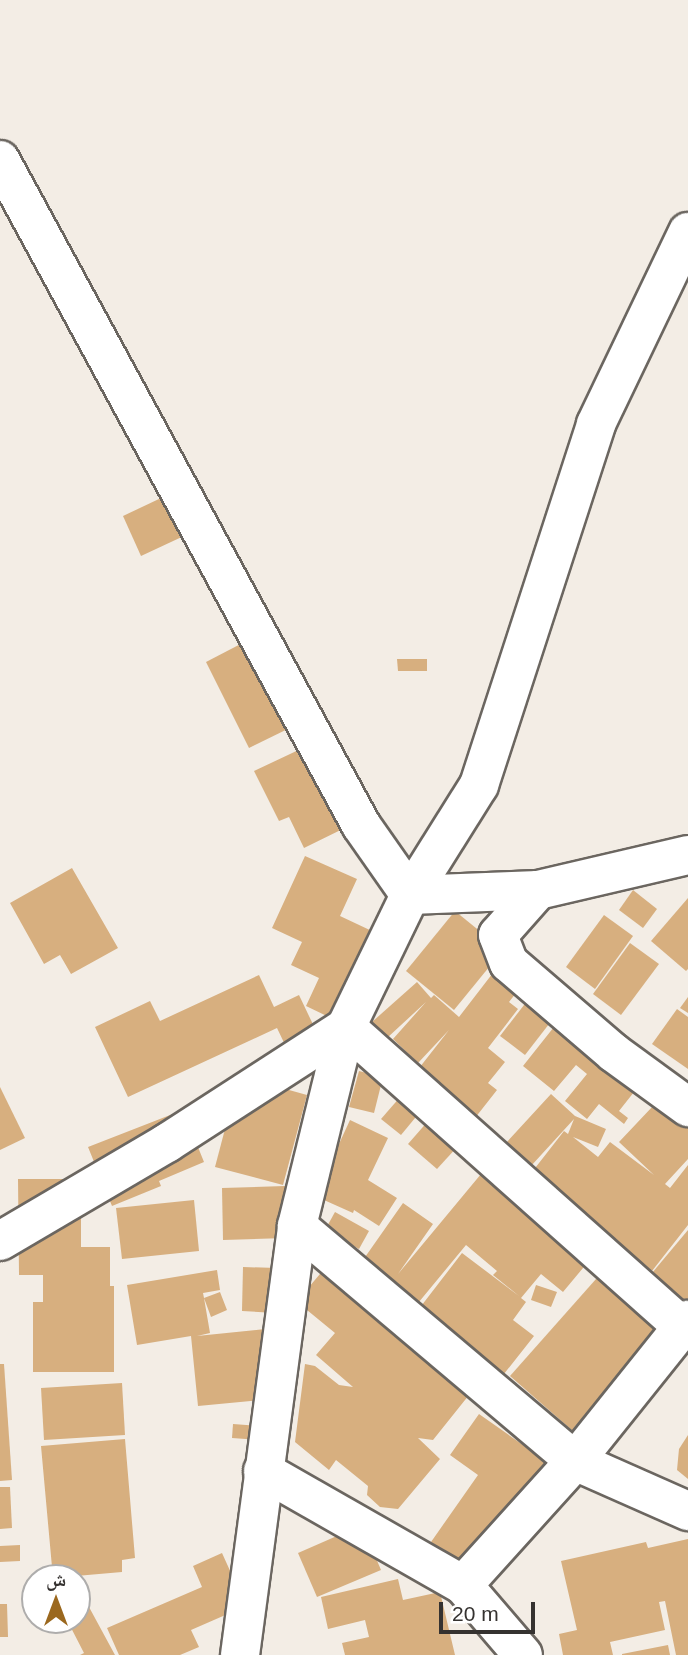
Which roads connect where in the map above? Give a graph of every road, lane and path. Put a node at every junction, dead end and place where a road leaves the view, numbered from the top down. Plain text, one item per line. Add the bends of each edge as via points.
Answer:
1 (0, 160) edge
2 (688, 232) edge
3 (688, 855) edge
4 (538, 890) junction
5 (410, 895) junction
6 (346, 1027) junction
7 (688, 1107) edge
8 (297, 1226) junction
9 (0, 1241) edge
10 (685, 1323) edge
11 (575, 1461) junction
12 (263, 1471) junction
13 (688, 1511) edge
14 (463, 1585) junction
15 (240, 1655) edge
16 (523, 1655) edge

1 - 5 street via 361,825
2 - 5 street via 596,424 479,785
3 - 4 street
4 - 5 street
4 - 7 street via 498,935 509,963 614,1053
5 - 6 street
6 - 8 street
6 - 9 street via 167,1143
6 - 10 street
8 - 11 street
8 - 12 street
10 - 11 street
11 - 13 street
11 - 14 street
12 - 14 street
12 - 15 street
14 - 16 street

